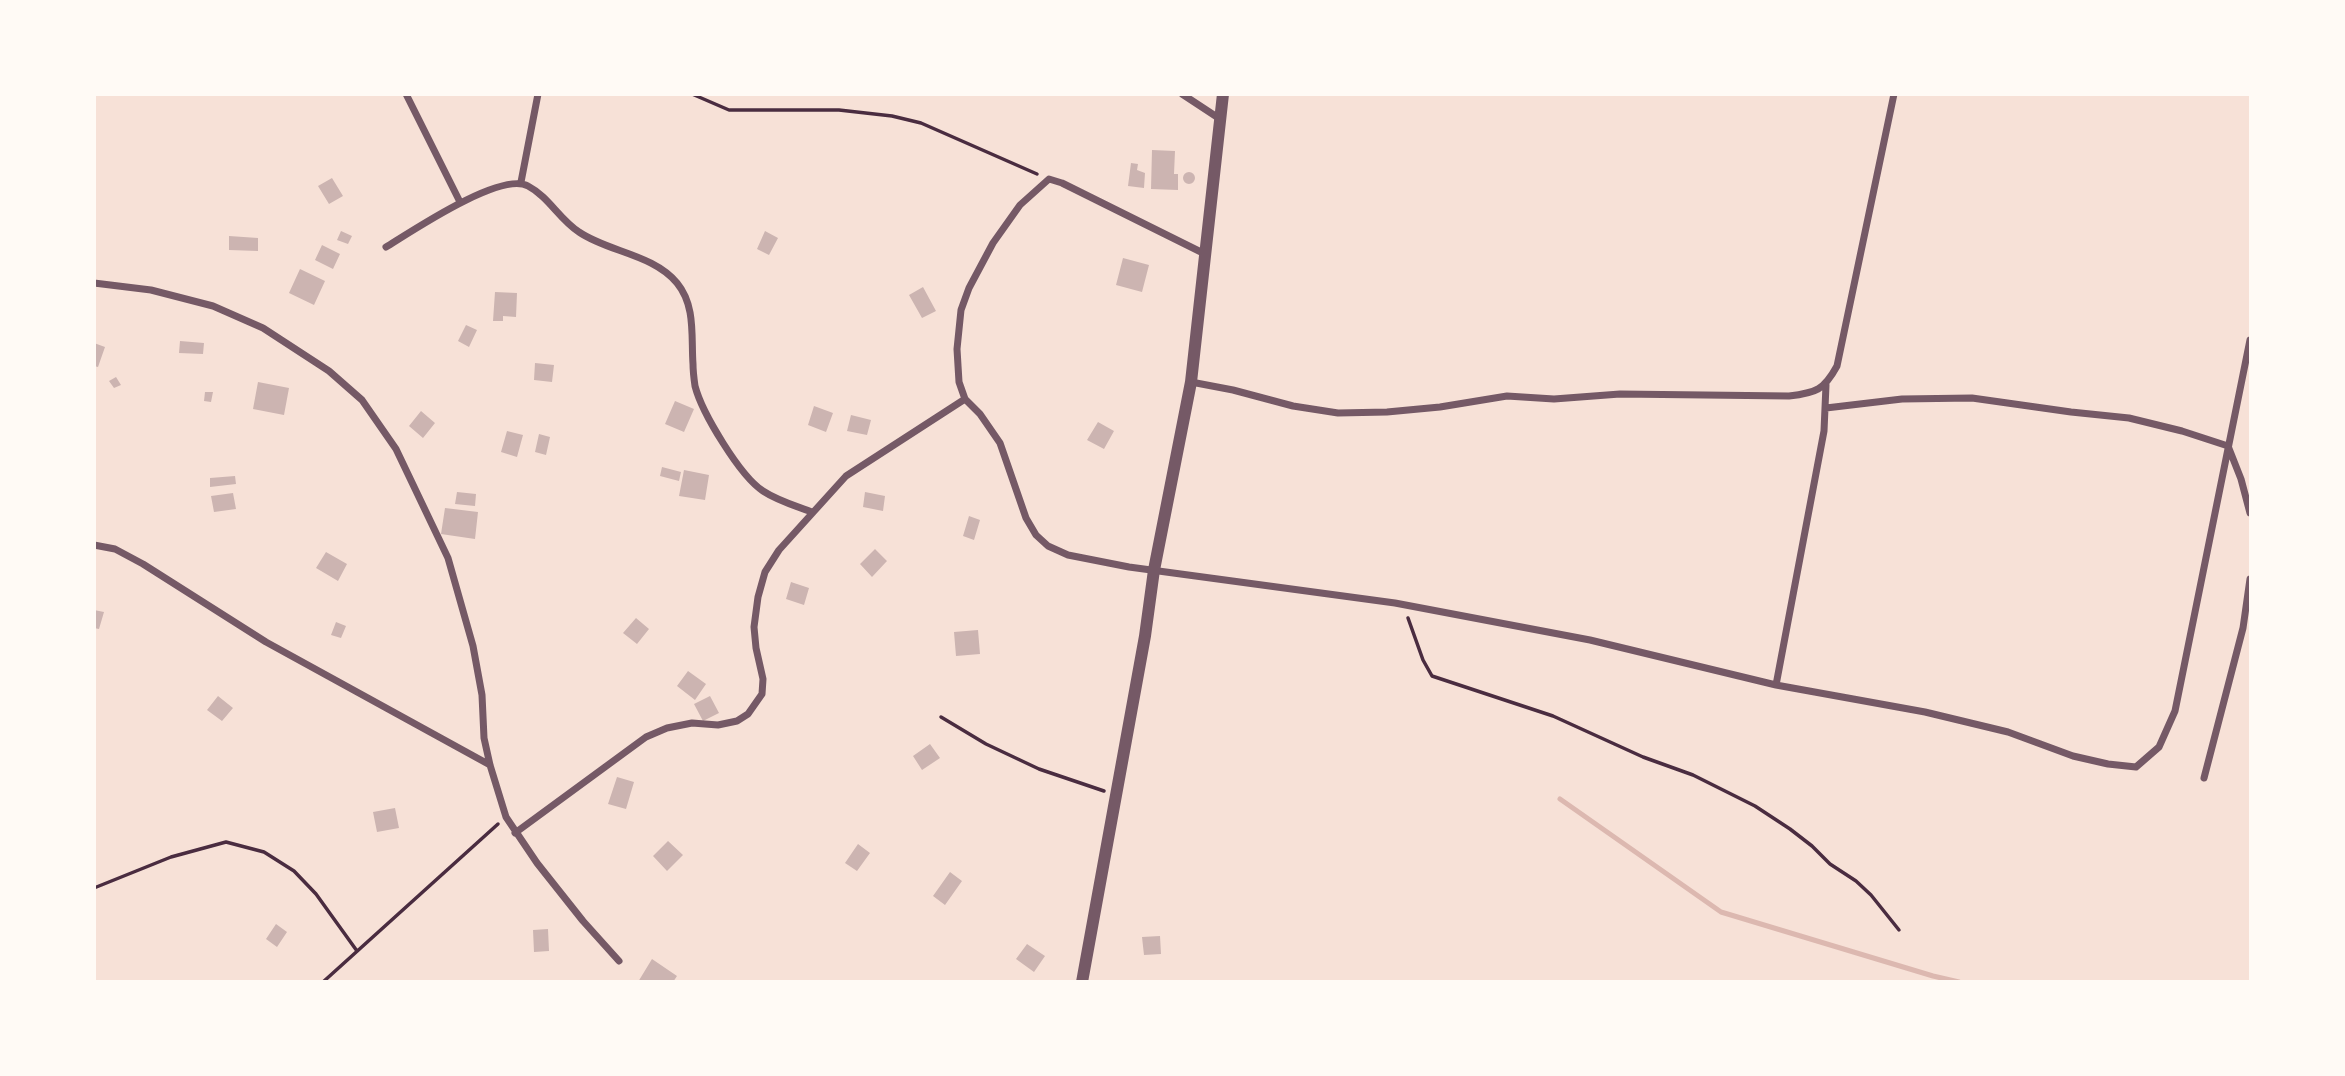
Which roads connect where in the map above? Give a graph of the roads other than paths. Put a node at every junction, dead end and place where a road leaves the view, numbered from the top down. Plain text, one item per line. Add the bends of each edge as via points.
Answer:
1 (407, 94) edge
2 (538, 94) edge
3 (1182, 94) edge
4 (1223, 94) edge
5 (1894, 94) edge
6 (1220, 119) junction
7 (521, 182) junction
8 (460, 202) junction
9 (386, 247) dead end
10 (1205, 254) junction
11 (94, 283) edge
12 (2250, 340) edge
13 (1191, 382) junction
14 (1826, 385) junction
15 (965, 399) junction
16 (1826, 408) junction
17 (2228, 446) junction
18 (812, 512) junction
19 (2250, 513) edge
20 (94, 545) edge
21 (1154, 570) junction
22 (2250, 579) edge
23 (1776, 685) junction
24 (489, 765) junction
25 (2204, 778) dead end
26 (515, 833) junction
27 (619, 961) dead end
28 (1082, 982) edge

1 - 8 street
2 - 7 street
3 - 6 street
4 - 6 street
5 - 14 street via 1845,335 1837,366
6 - 10 street
7 - 8 street via 506,183
7 - 18 street via 545,198 581,234 654,265 676,282 691,314 695,386 705,411 749,480 764,492
8 - 9 street
10 - 13 street
10 - 15 street via 1049,179 1020,205 969,288 961,310 957,349 958,382
11 - 24 street via 151,290 213,306 263,328 329,371 362,400 396,449 448,558 473,646
12 - 17 street
13 - 14 street via 1338,413 1387,412 1507,396 1789,396 1809,394
13 - 21 street
14 - 16 street
15 - 18 street via 846,476
15 - 21 street via 1000,443 1026,518 1048,547 1068,555
16 - 17 street via 1902,399 1972,398 2129,418
16 - 23 street
17 - 19 street
17 - 23 street via 2175,711 2159,747 2136,767 2073,756 2008,732 1925,712
18 - 26 street via 765,572 754,627 762,694 748,715 718,725 692,723 646,737
20 - 24 street via 115,549 144,564 266,642
21 - 23 street via 1395,604 1590,640
21 - 28 street
22 - 25 street via 2243,628
24 - 26 street
26 - 27 street

